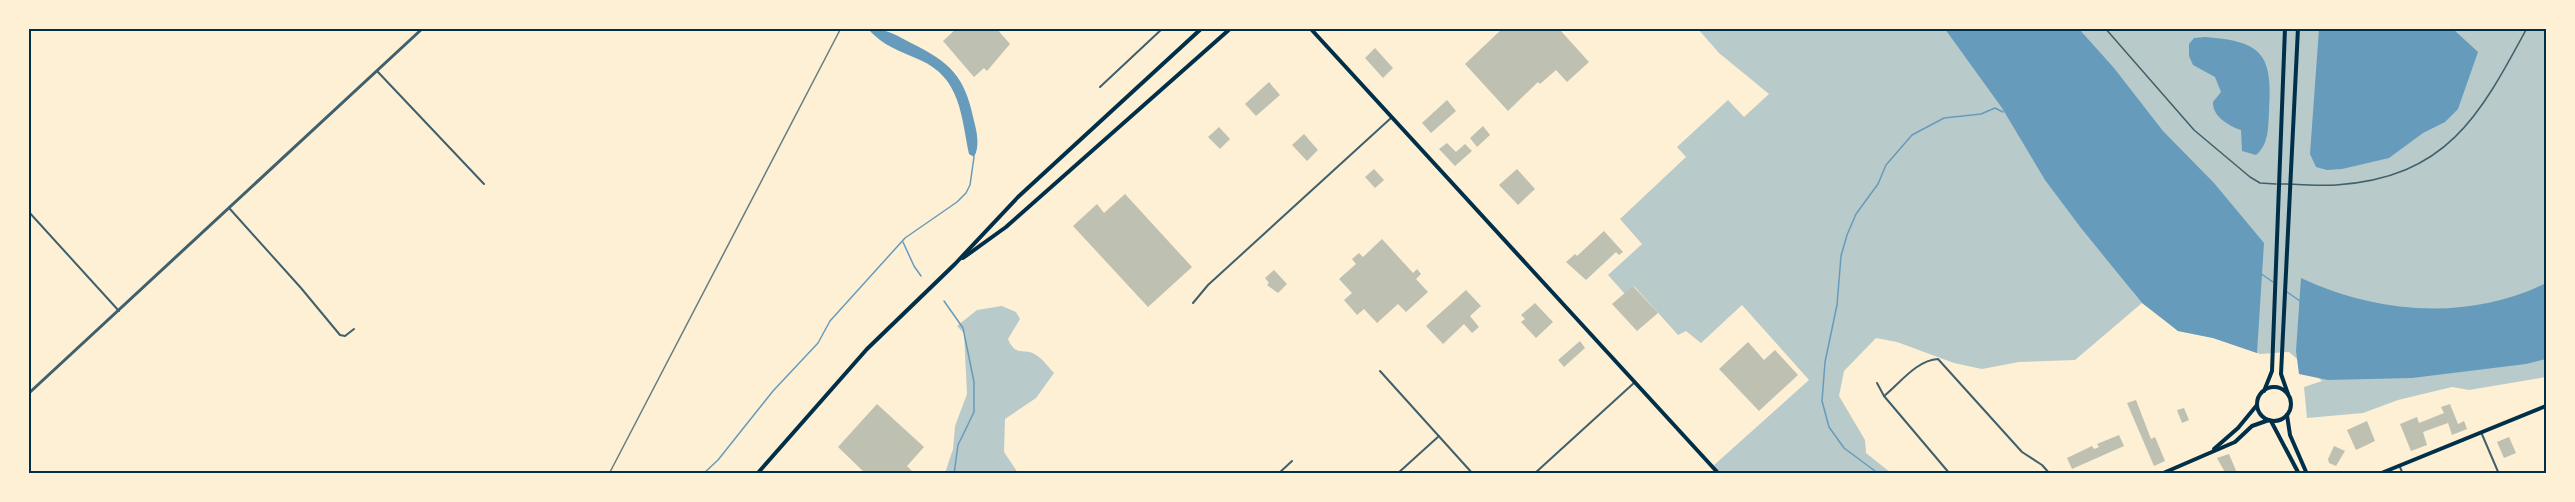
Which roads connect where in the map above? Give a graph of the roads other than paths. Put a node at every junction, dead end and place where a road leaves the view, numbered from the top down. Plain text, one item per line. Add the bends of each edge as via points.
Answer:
1 (423, 28) edge
2 (1163, 28) edge
3 (1202, 28) edge
4 (1231, 28) edge
5 (1310, 28) edge
6 (2105, 28) edge
7 (2285, 28) edge
8 (2298, 28) edge
9 (2527, 28) edge
10 (377, 71) junction
11 (1100, 87) dead end
12 (1391, 118) junction
13 (484, 184) dead end
14 (2280, 184) junction
15 (2291, 184) junction
16 (230, 209) junction
17 (28, 211) edge
18 (955, 264) junction
19 (1193, 303) dead end
20 (119, 311) junction
21 (354, 329) dead end
22 (1380, 371) dead end
23 (1635, 382) junction
24 (1877, 383) dead end
25 (2264, 391) junction
26 (28, 394) edge
27 (2288, 394) junction
28 (1884, 396) junction
29 (2258, 405) junction
30 (2547, 406) edge
31 (2287, 415) junction
32 (2270, 420) junction
33 (2481, 432) junction
34 (1439, 436) junction
35 (2212, 451) junction
36 (1292, 461) dead end
37 (2399, 465) junction
38 (757, 474) edge
39 (1278, 474) edge
40 (1397, 474) edge
41 (1473, 474) edge
42 (1534, 474) edge
43 (1719, 474) edge
44 (1950, 474) edge
45 (2050, 474) edge
46 (2161, 474) edge
47 (2299, 474) edge
48 (2307, 474) edge
49 (2379, 474) edge
50 (2403, 474) edge
51 (2499, 474) edge

1 - 10 street
2 - 11 street
3 - 18 main road via 1018,197
4 - 18 main road via 1005,226
5 - 12 main road
6 - 14 lane via 2194,130 2250,177 2260,183
7 - 14 main road
8 - 15 main road
9 - 15 lane via 2493,90 2438,154 2412,167 2368,180 2337,185
10 - 13 street
10 - 16 street
12 - 19 street
12 - 23 main road
14 - 15 lane
14 - 25 main road via 2272,371
15 - 27 main road via 2281,374
16 - 20 street
16 - 21 street via 340,335
17 - 20 street
18 - 38 main road via 867,349
20 - 26 street
22 - 34 street
23 - 42 street
23 - 43 main road
24 - 28 street
25 - 27 main road via 2277,388
25 - 29 main road
27 - 31 main road via 2291,405
28 - 44 street
28 - 45 street via 1919,366 1938,359 2022,452
29 - 32 main road via 2262,416
29 - 35 main road
30 - 33 main road
31 - 32 main road
31 - 48 main road via 2290,435
32 - 35 main road via 2252,426 2235,442
32 - 47 main road
33 - 37 main road
33 - 51 street
34 - 40 street
34 - 41 street
35 - 46 main road
36 - 39 street
37 - 49 main road
37 - 50 street

